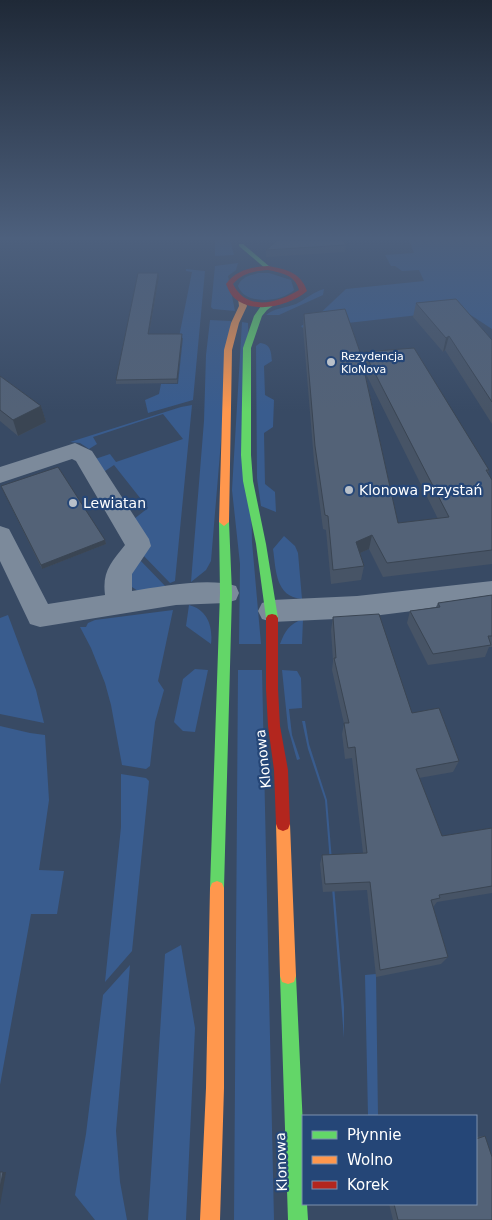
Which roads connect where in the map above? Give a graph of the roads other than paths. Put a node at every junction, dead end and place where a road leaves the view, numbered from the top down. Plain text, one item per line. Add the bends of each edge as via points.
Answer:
1 (238, 297) edge
2 (295, 297) edge
3 (241, 300) junction
4 (270, 305) junction
5 (0, 476) edge
6 (2, 538) edge
7 (492, 591) edge
8 (226, 593) junction
9 (120, 604) junction
10 (272, 611) junction
11 (210, 1220) edge
12 (298, 1220) edge

1 - 3 street
2 - 4 street
3 - 4 street
3 - 8 street via 243,306 228,350 224,483
4 - 10 street, Klonowa via 258,316 247,348 246,433 248,481
5 - 9 street via 75,450 84,456 138,546 119,572
6 - 9 street via 40,616
7 - 10 street via 357,607
8 - 9 street
8 - 11 street
10 - 12 street, Klonowa via 272,689 281,770

